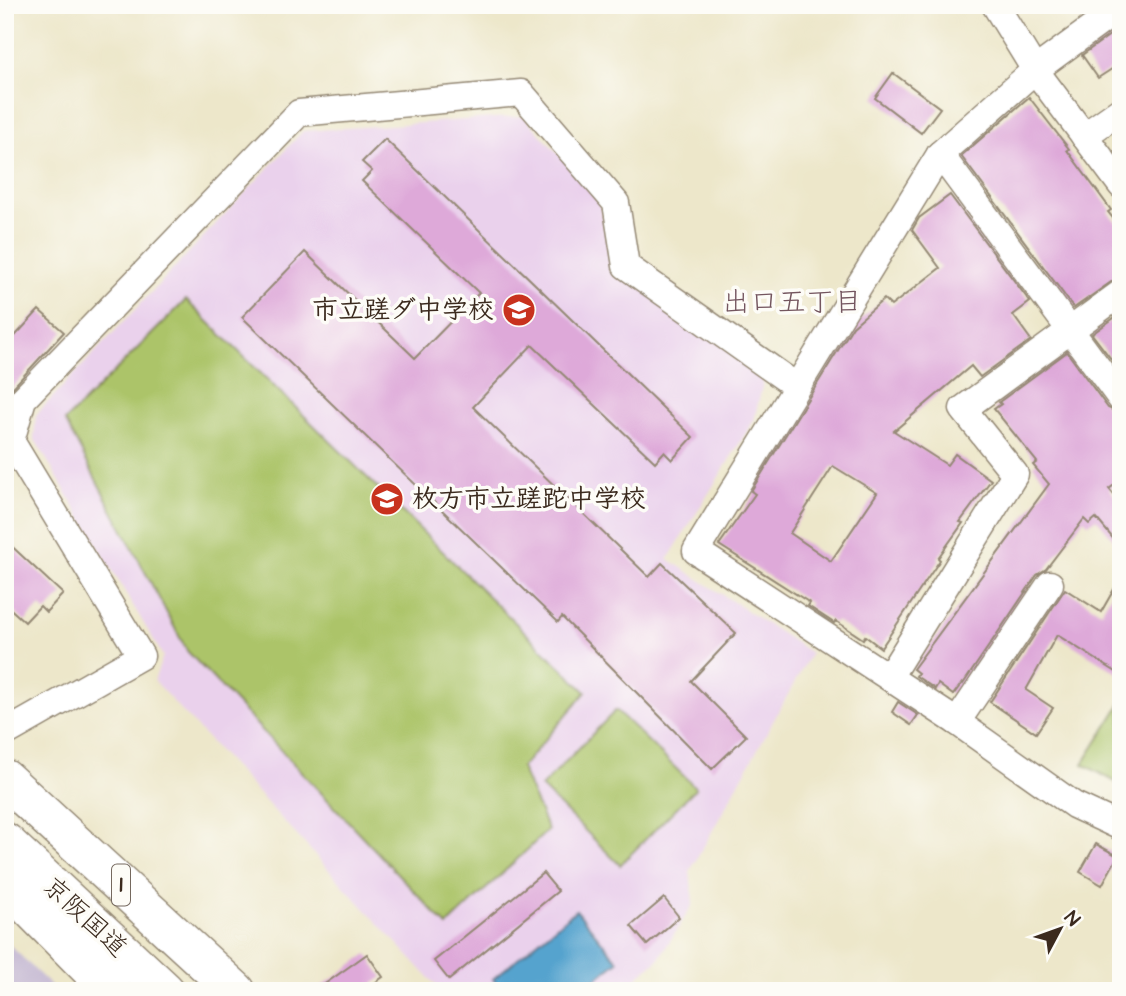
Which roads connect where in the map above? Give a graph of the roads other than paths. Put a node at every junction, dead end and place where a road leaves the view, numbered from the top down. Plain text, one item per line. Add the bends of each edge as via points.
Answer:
1 (995, 5) edge
2 (1121, 7) edge
3 (1035, 70) junction
4 (1121, 110) edge
5 (1084, 136) junction
6 (940, 154) junction
7 (1121, 185) edge
8 (1121, 293) edge
9 (1070, 330) junction
10 (796, 387) junction
11 (1121, 399) edge
12 (8, 438) edge
13 (1050, 584) dead end
14 (889, 677) junction
15 (957, 722) junction
16 (7, 740) edge
17 (5, 779) edge
18 (1121, 827) edge
19 (5, 842) edge
20 (5, 883) edge
21 (112, 991) edge
22 (165, 991) edge
23 (236, 991) edge

1 - 3 street
2 - 3 street
3 - 5 street
3 - 6 street
4 - 5 street
5 - 7 street
6 - 9 street
6 - 10 street
8 - 9 street
9 - 11 street
9 - 14 street via 962,410 1015,474
10 - 12 street via 626,266 616,203 520,93 299,113 23,399
10 - 14 street via 696,551
12 - 16 street via 141,656
13 - 15 street
14 - 15 street
15 - 18 street via 1074,805
17 - 23 highway, 京阪国道 / 1
19 - 22 highway, 京阪国道 / 1
20 - 21 highway

